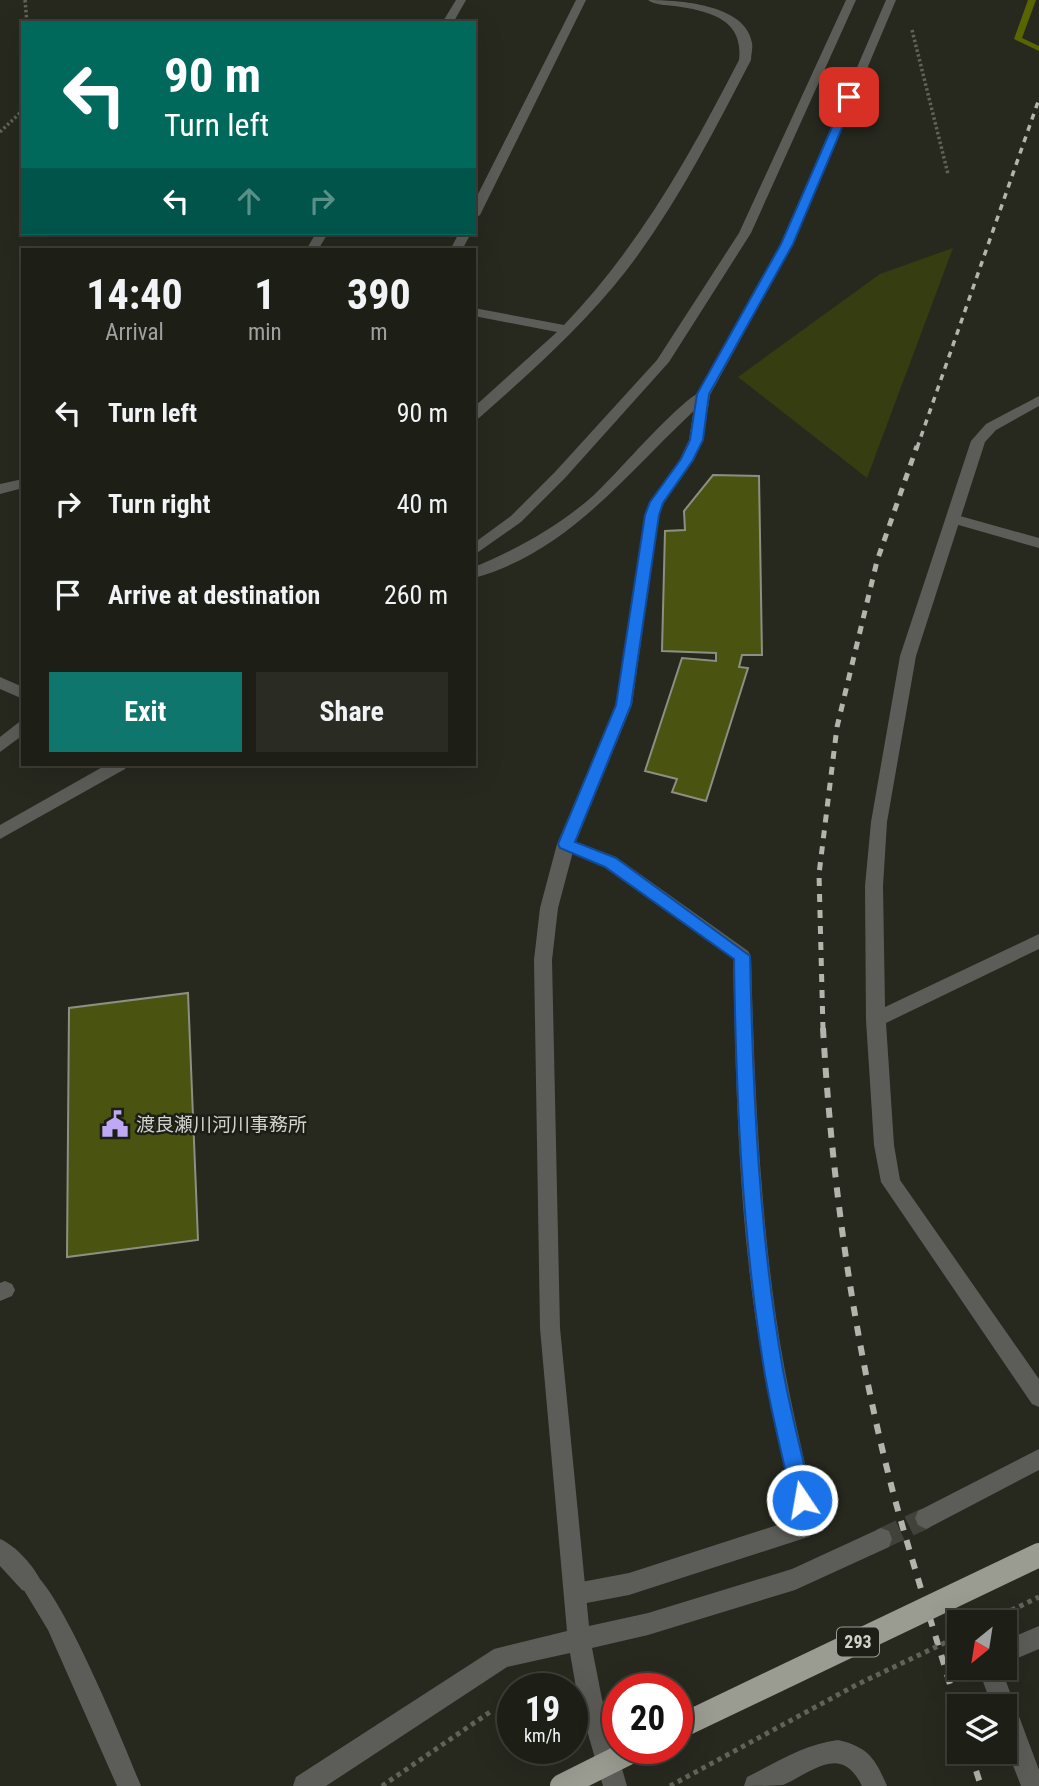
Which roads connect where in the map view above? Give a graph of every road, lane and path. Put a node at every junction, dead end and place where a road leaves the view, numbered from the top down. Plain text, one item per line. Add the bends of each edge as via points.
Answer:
1 (25, 0) edge
2 (461, 0) edge
3 (581, 0) edge
4 (653, 0) edge
5 (851, 0) edge
6 (891, 0) edge
7 (27, 21) edge
8 (448, 21) edge
9 (912, 30) dead end
10 (21, 112) edge
11 (0, 132) edge
12 (948, 174) dead end
13 (476, 211) edge
14 (476, 313) edge
15 (565, 329) junction
16 (703, 394) junction
17 (1039, 400) edge
18 (476, 413) edge
19 (21, 484) edge
20 (0, 489) edge
21 (953, 519) junction
22 (1039, 543) edge
23 (476, 549) edge
24 (476, 572) edge
25 (0, 682) edge
26 (21, 693) edge
27 (21, 727) edge
28 (0, 746) edge
29 (117, 766) edge
30 (0, 833) edge
31 (566, 844) junction
32 (1039, 941) edge
33 (875, 1020) junction
34 (1039, 1397) edge
35 (1039, 1459) edge
36 (926, 1518) tunnel mouth
37 (881, 1539) tunnel mouth
38 (0, 1550) edge
39 (1039, 1555) edge
40 (576, 1594) junction
41 (1039, 1597) edge
42 (1012, 1610) edge
43 (1039, 1637) edge
44 (579, 1640) junction
45 (947, 1642) edge
46 (1017, 1647) edge
47 (490, 1712) dead end
48 (693, 1720) edge
49 (1017, 1743) edge
50 (606, 1764) edge
51 (129, 1786) edge
52 (304, 1786) edge
53 (382, 1786) edge
54 (562, 1786) edge
55 (615, 1786) edge
56 (670, 1786) edge
57 (756, 1786) edge
58 (875, 1786) edge
59 (1033, 1786) edge

1 - 7 path
2 - 8 street
3 - 13 street
4 - 15 street via 686,4 728,19 745,35 747,51 657,218 598,296
5 - 23 street via 745,233 662,362 560,475 516,519
6 - 16 street via 787,244
9 - 12 path
10 - 11 path
14 - 15 street
15 - 18 street
16 - 24 street via 582,513
16 - 31 street via 696,440 652,515 624,705
17 - 21 street via 991,427 978,441
19 - 20 street
21 - 22 street
21 - 33 street via 908,656 879,822 874,886
25 - 26 street
27 - 28 street
29 - 30 street
31 - 40 street via 549,908 544,974 550,1328
31 - 40 street via 610,862 742,956 744,1083 755,1220 774,1370 808,1526 629,1584
32 - 33 street
33 - 34 street via 891,1182
35 - 36 street
37 - 44 street via 795,1579
38 - 51 street via 30,1582 56,1622
39 - 48 highway, 293, bridge
40 - 44 street
41 - 42 path
43 - 46 street
44 - 52 street via 502,1657
44 - 55 street
45 - 56 path, bridge via 856,1685
47 - 53 path
49 - 59 street
50 - 54 highway, bridge
57 - 58 street via 824,1751 846,1750 869,1769

